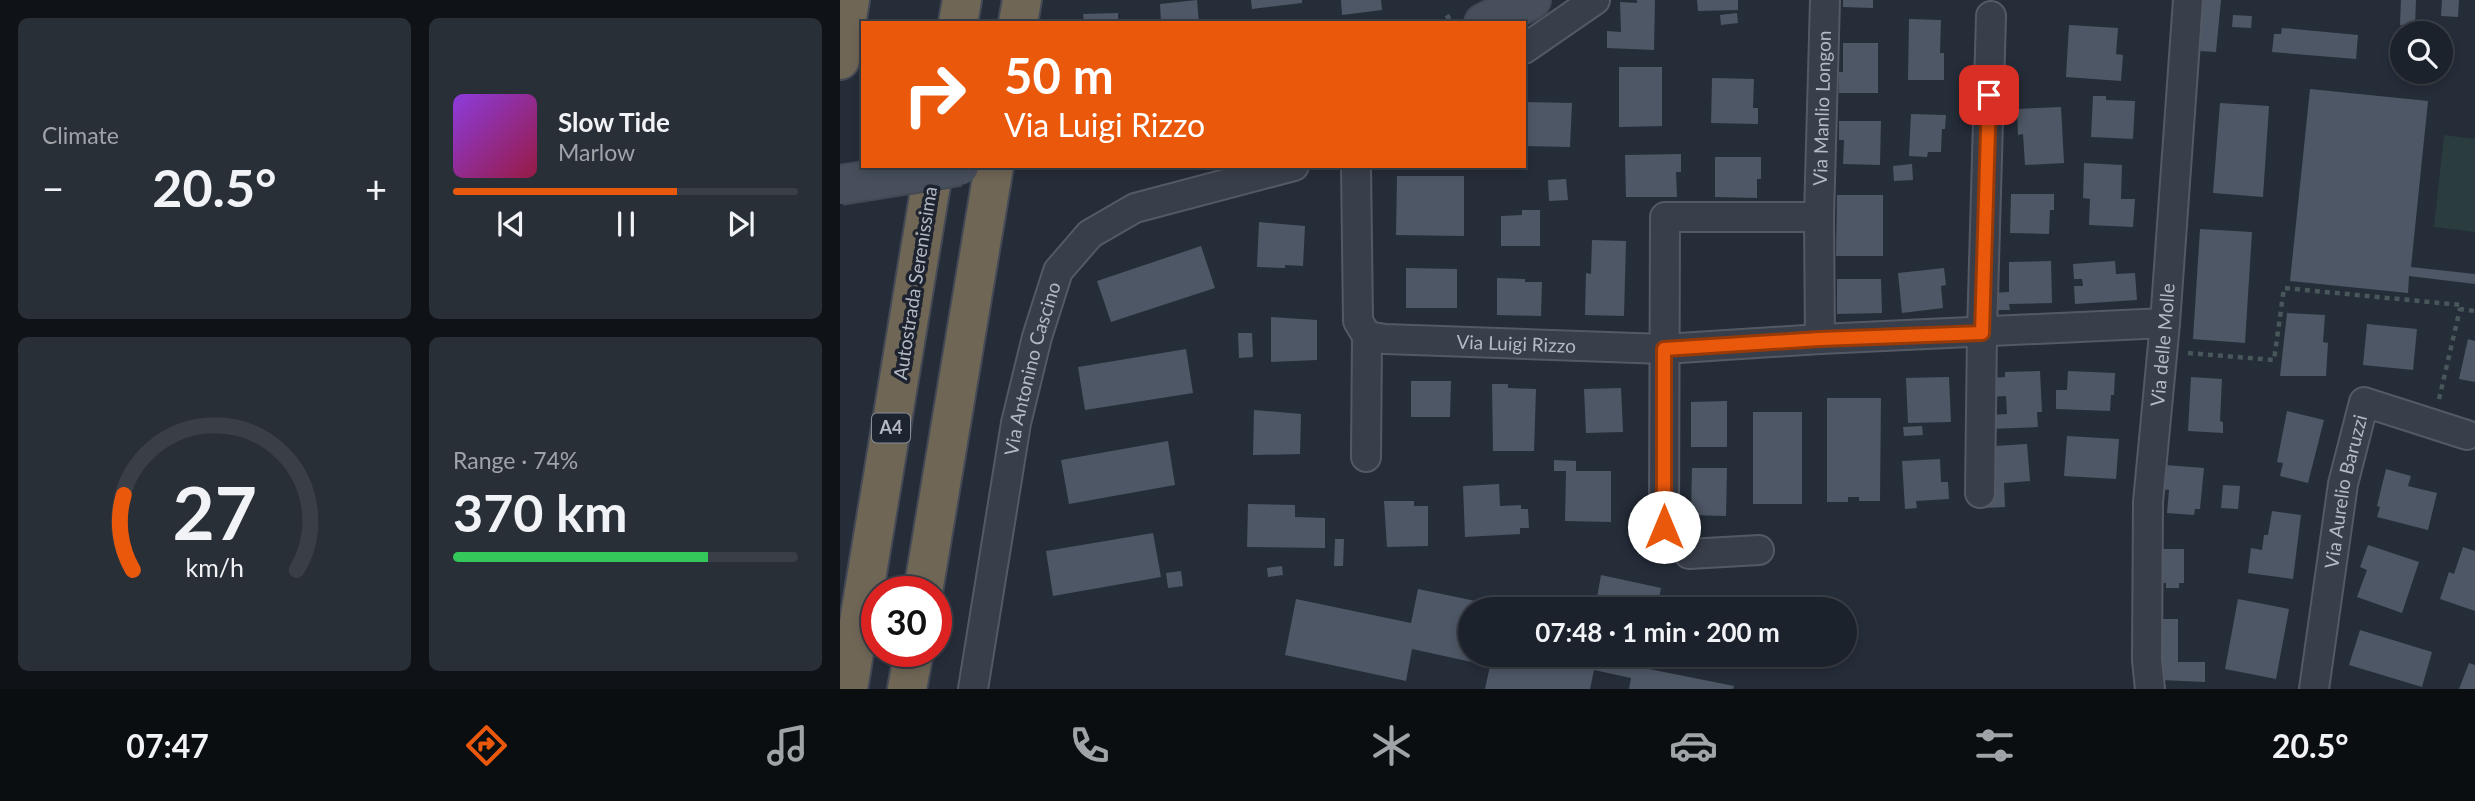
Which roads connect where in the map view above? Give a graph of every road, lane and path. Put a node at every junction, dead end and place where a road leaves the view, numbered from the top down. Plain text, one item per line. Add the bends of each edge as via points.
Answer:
1 (850, 0) edge
2 (962, 0) edge
3 (1022, 0) edge
4 (1531, 0) edge
5 (1595, 0) edge
6 (1825, 0) edge
7 (2188, 0) edge
8 (1991, 16) dead end
9 (958, 21) edge
10 (1018, 21) edge
11 (1488, 21) edge
12 (1526, 48) edge
13 (840, 60) edge
14 (934, 168) edge
15 (946, 168) edge
16 (994, 168) edge
17 (1286, 168) edge
18 (1356, 168) edge
19 (840, 185) edge
20 (1819, 217) junction
21 (2460, 309) junction
22 (2475, 311) edge
23 (1982, 333) junction
24 (1367, 336) junction
25 (2164, 337) junction
26 (1820, 339) junction
27 (1664, 349) junction
28 (2433, 424) junction
29 (2467, 435) dead end
30 (1366, 457) dead end
31 (1980, 494) dead end
32 (1759, 550) dead end
33 (926, 576) edge
34 (911, 667) edge
35 (848, 689) edge
36 (907, 689) edge
37 (973, 689) edge
38 (2150, 689) edge
39 (2314, 689) edge

1 - 13 highway
2 - 9 highway
3 - 10 highway
4 - 11 street
5 - 12 street
6 - 20 street, Via Manlio Longon
7 - 25 street, Via delle Molle
8 - 23 street
14 - 35 highway, Autostrada Serenissima / A4
15 - 19 street, bridge
16 - 33 highway
17 - 37 street, Via Antonino Cascino via 1135,208 1090,234 1058,271 1016,423
18 - 24 street via 1358,321
20 - 26 street, Via Manlio Longon
20 - 27 street via 1665,217
21 - 22 path
21 - 25 path via 2461,305 2284,288 2274,360
21 - 28 path
23 - 25 street, Via Luigi Rizzo
23 - 26 street, Via Luigi Rizzo
23 - 31 street
24 - 27 street, Via Luigi Rizzo
24 - 30 street
25 - 38 street, Via delle Molle via 2148,502
26 - 27 street, Via Luigi Rizzo
27 - 32 street via 1664,527 1689,554
28 - 29 street, Via Aurelio Baruzzi
28 - 39 street, Via Aurelio Baruzzi via 2364,402 2343,484
34 - 36 highway

